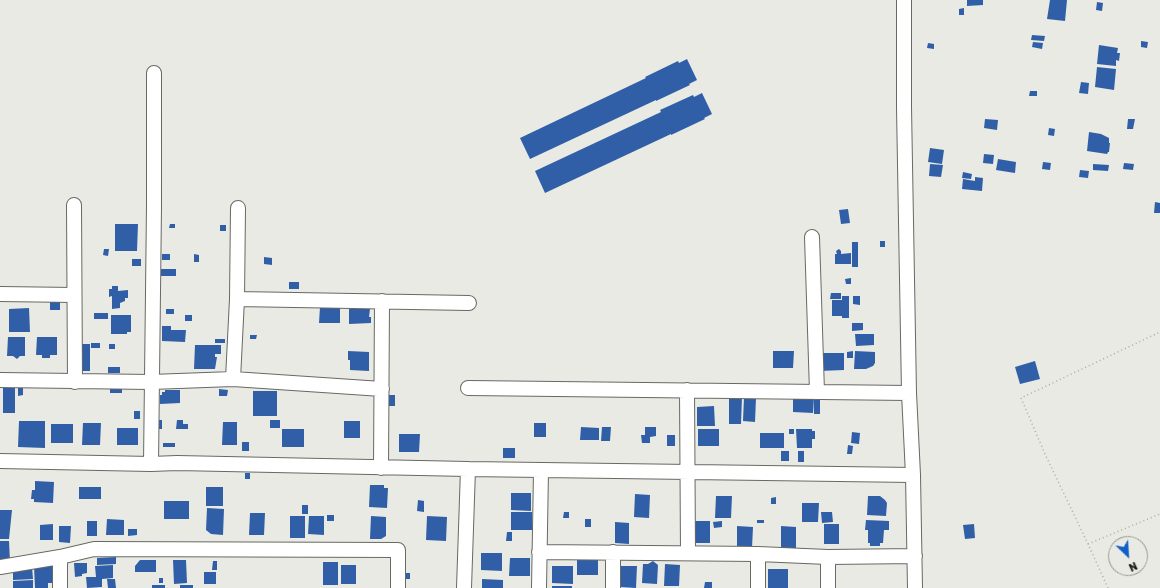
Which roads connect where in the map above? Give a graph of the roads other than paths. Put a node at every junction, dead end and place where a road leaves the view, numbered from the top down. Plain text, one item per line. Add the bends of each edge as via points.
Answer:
1 (904, 0) edge
2 (154, 73) dead end
3 (74, 205) dead end
4 (238, 208) dead end
5 (812, 237) dead end
6 (0, 294) edge
7 (74, 295) junction
8 (237, 299) junction
9 (382, 301) junction
10 (469, 303) dead end
11 (233, 379) junction
12 (0, 380) edge
13 (75, 382) junction
14 (151, 382) junction
15 (468, 388) dead end
16 (382, 389) junction
17 (687, 390) junction
18 (817, 392) junction
19 (909, 393) junction
20 (0, 461) edge
21 (150, 464) junction
22 (382, 468) junction
23 (468, 469) junction
24 (541, 471) junction
25 (687, 473) junction
26 (913, 475) junction
27 (539, 552) junction
28 (613, 552) junction
29 (688, 553) junction
30 (758, 554) junction
31 (915, 556) junction
32 (60, 557) junction
33 (828, 557) junction
34 (0, 567) edge
35 (60, 588) edge
36 (398, 588) edge
37 (464, 588) edge
38 (539, 588) edge
39 (613, 588) edge
40 (758, 588) edge
41 (828, 588) edge
42 (915, 588) edge

1 - 19 street
2 - 14 street
3 - 7 street
4 - 8 street
5 - 18 street
6 - 7 street
7 - 13 street
8 - 9 street
8 - 11 street
9 - 10 street
9 - 16 street
11 - 14 street
11 - 16 street
12 - 13 street
13 - 14 street
14 - 21 street
15 - 17 street
16 - 22 street
17 - 18 street
17 - 25 street
18 - 19 street
19 - 26 street
20 - 21 street
21 - 22 street
22 - 23 street
23 - 24 street
23 - 37 street
24 - 25 street
24 - 27 street
25 - 26 street
25 - 29 street
26 - 31 street
27 - 28 street
27 - 38 street
28 - 29 street
28 - 39 street
29 - 30 street
30 - 33 street
30 - 40 street
31 - 33 street
31 - 42 street
32 - 34 street
32 - 35 street
32 - 36 street via 94,549 398,550
33 - 41 street

